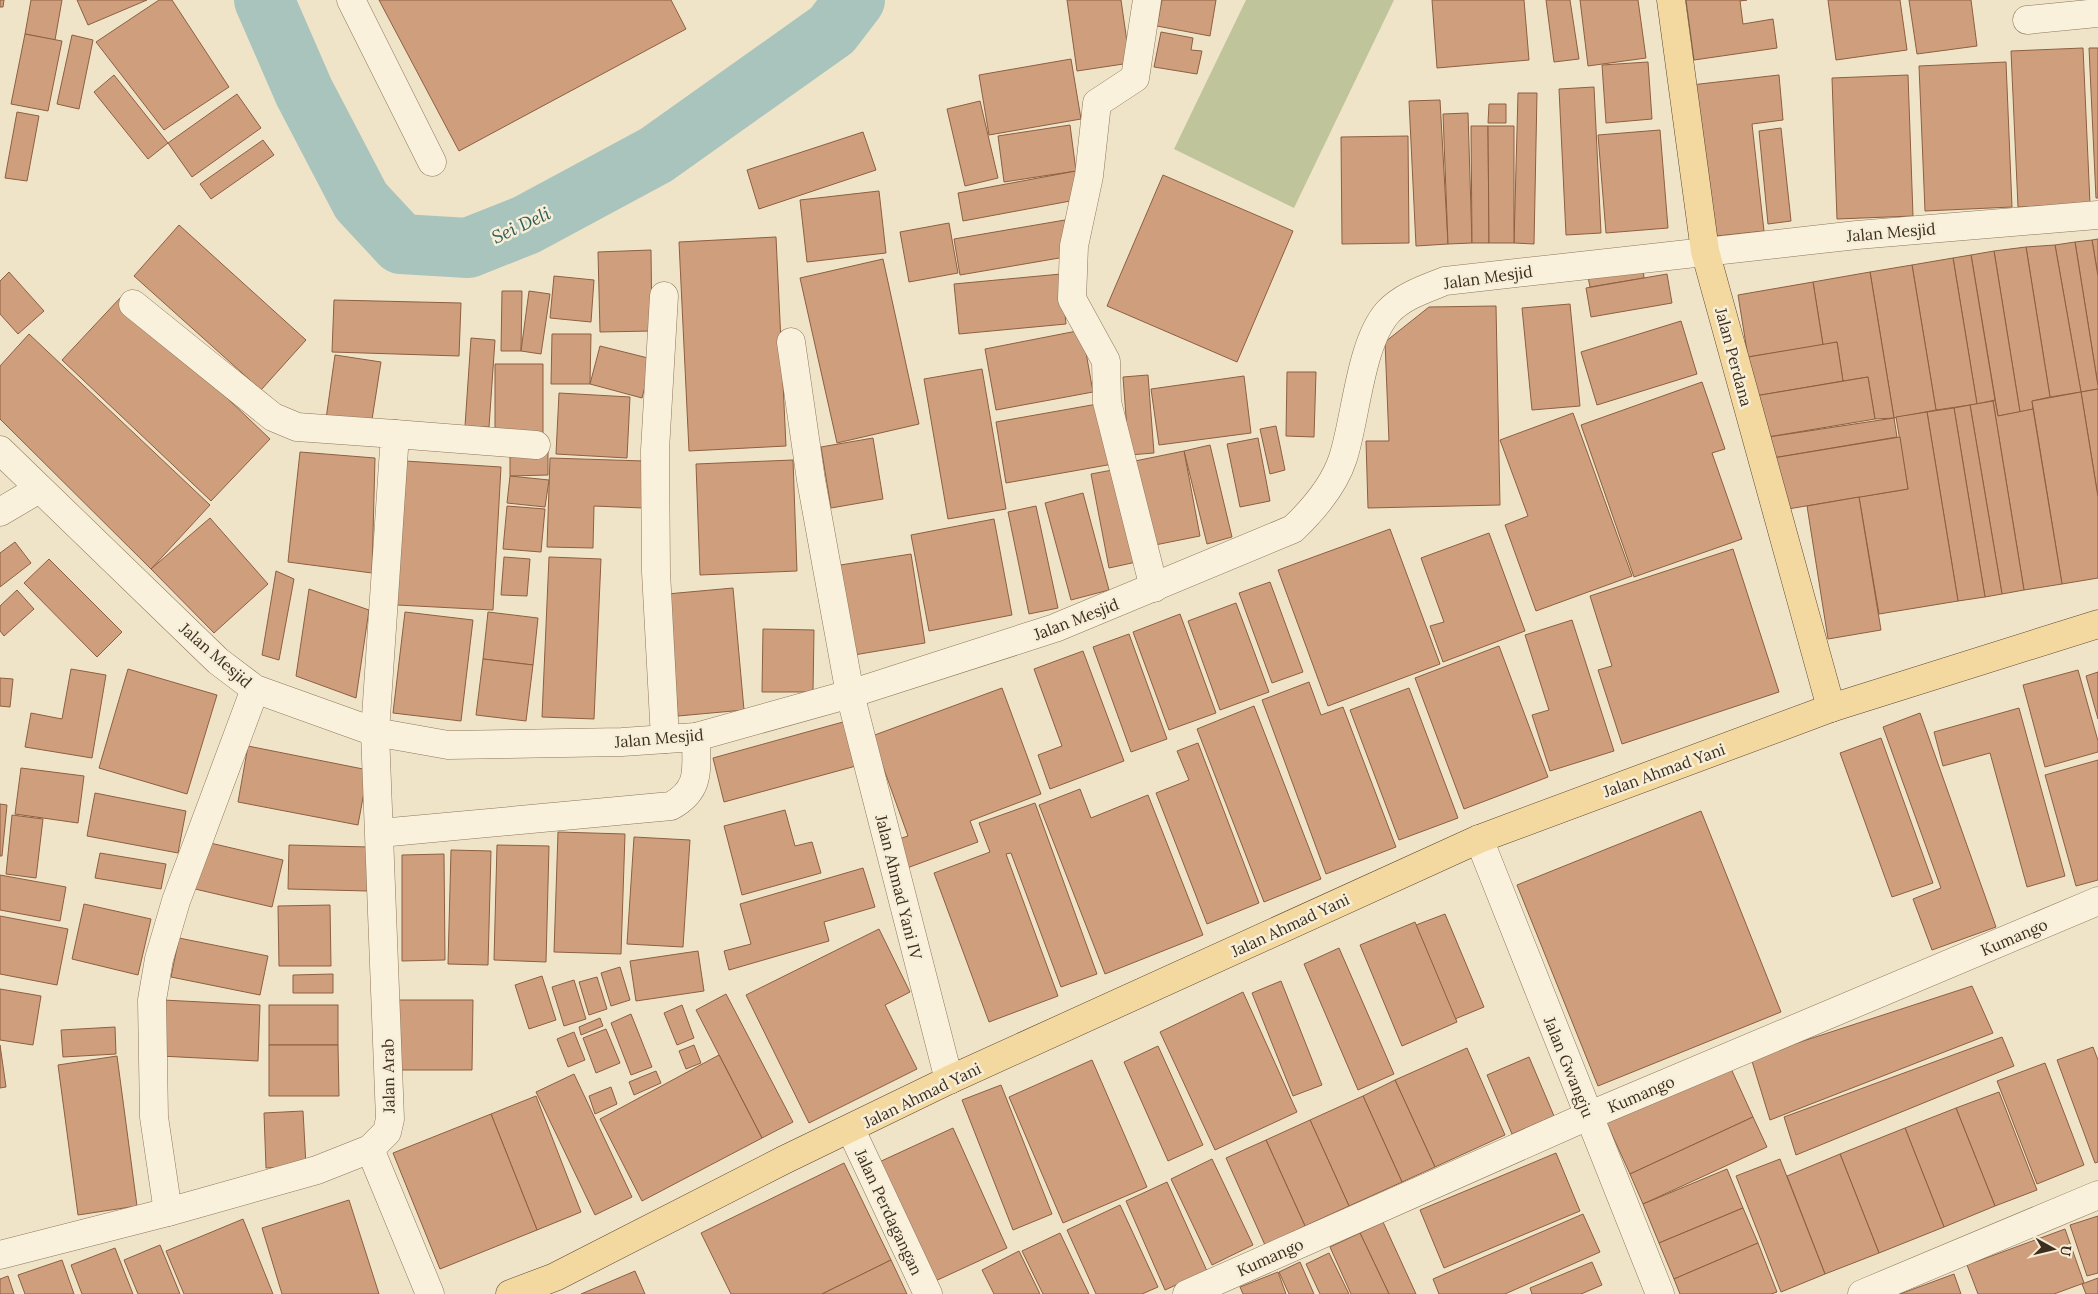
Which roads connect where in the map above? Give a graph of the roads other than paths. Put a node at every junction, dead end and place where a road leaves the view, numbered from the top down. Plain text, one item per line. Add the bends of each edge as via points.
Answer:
1 (351, 0) edge
2 (1147, 0) edge
3 (1671, 0) edge
4 (2098, 13) edge
5 (2027, 20) dead end
6 (432, 162) dead end
7 (2098, 215) edge
8 (1706, 251) junction
9 (664, 296) dead end
10 (133, 304) dead end
11 (791, 342) dead end
12 (395, 434) junction
13 (536, 445) dead end
14 (0, 450) edge
15 (39, 489) junction
16 (0, 512) edge
17 (1154, 588) junction
18 (2098, 624) edge
19 (255, 689) junction
20 (850, 694) junction
21 (1831, 708) junction
22 (375, 732) junction
23 (696, 737) junction
24 (665, 739) junction
25 (380, 833) junction
26 (1479, 839) junction
27 (2098, 901) edge
28 (949, 1080) junction
29 (1588, 1116) junction
30 (851, 1130) junction
31 (370, 1149) junction
32 (2098, 1195) edge
33 (168, 1212) junction
34 (0, 1255) edge
35 (558, 1286) edge
36 (430, 1294) edge
37 (510, 1294) edge
38 (928, 1294) edge
39 (1187, 1294) edge
40 (1660, 1294) edge
41 (1862, 1294) edge

1 - 6 street
2 - 17 street via 1135,78 1097,103 1089,176 1074,246 1072,299 1106,361 1107,402
3 - 8 main road, Jalan Perdana
4 - 5 street
7 - 8 street, Jalan Mesjid
8 - 17 street, Jalan Mesjid via 1444,281 1412,294 1388,312 1375,334 1343,458 1330,485 1312,510 1293,529
8 - 21 main road, Jalan Perdana
9 - 24 street via 655,459 656,572
10 - 12 street via 273,417 297,427
11 - 20 street, Jalan Ahmad Yani IV via 811,480
12 - 13 street
12 - 22 street, Jalan Arab
14 - 15 street, Jalan Mesjid
15 - 16 street
15 - 19 street, Jalan Mesjid via 218,661
17 - 20 street, Jalan Mesjid via 1055,628
18 - 21 main road, Jalan Ahmad Yani
19 - 22 street, Jalan Mesjid
19 - 33 street via 176,901 159,959 152,1000 154,1117
20 - 23 street, Jalan Mesjid
20 - 28 street, Jalan Ahmad Yani IV
21 - 26 main road, Jalan Ahmad Yani
22 - 24 street, Jalan Mesjid via 448,745
22 - 25 street, Jalan Arab
23 - 24 street, Jalan Mesjid
23 - 25 street via 696,777 684,799 671,806
25 - 31 street, Jalan Arab via 390,1119 387,1132
26 - 28 main road, Jalan Ahmad Yani
26 - 29 street, Jalan Gwangju
27 - 29 street, Kumango
28 - 30 main road, Jalan Ahmad Yani
29 - 39 street, Kumango
29 - 40 street, Jalan Gwangju
30 - 35 main road, Jalan Ahmad Yani via 784,1160
30 - 38 street, Jalan Perdagangan
31 - 33 street, Jalan Arab via 317,1170
31 - 36 street
32 - 41 street
33 - 34 street, Jalan Arab
35 - 37 main road, Jalan Ahmad Yani

